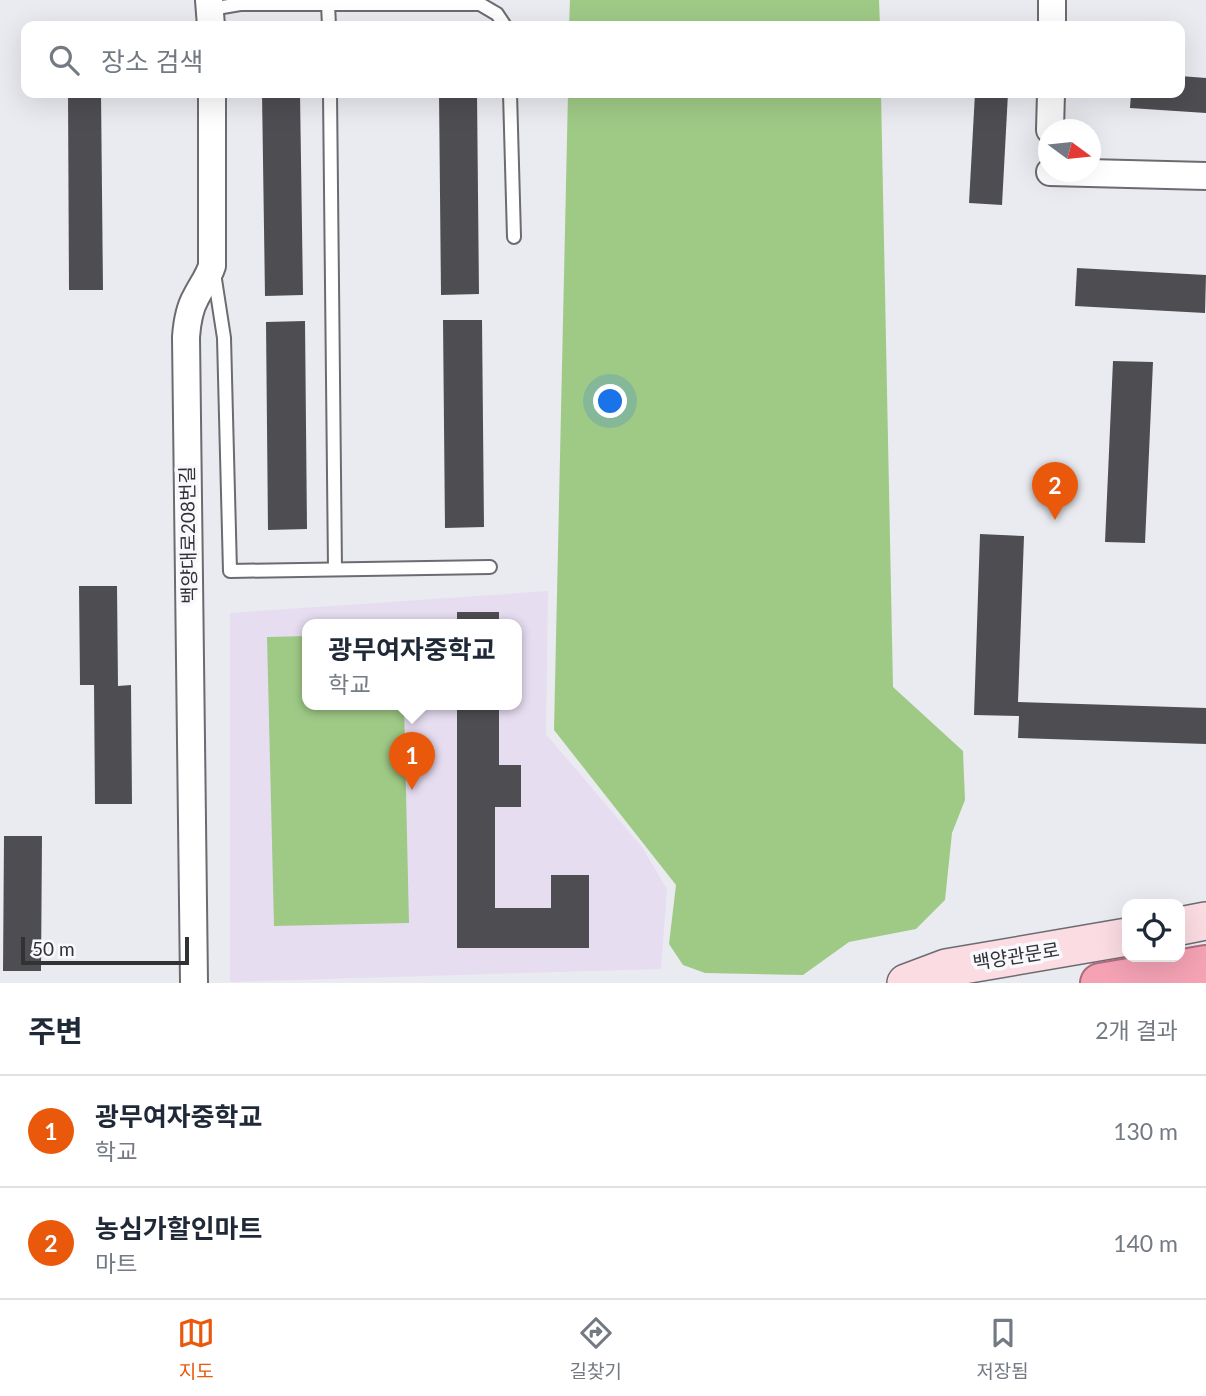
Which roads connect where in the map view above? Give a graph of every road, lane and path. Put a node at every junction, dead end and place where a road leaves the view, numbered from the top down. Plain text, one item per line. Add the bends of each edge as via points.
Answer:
1 (1052, 0) edge
2 (328, 4) junction
3 (211, 12) edge
4 (329, 21) edge
5 (502, 21) edge
6 (1052, 21) edge
7 (212, 98) edge
8 (330, 98) edge
9 (510, 98) edge
10 (1051, 98) edge
11 (1050, 119) edge
12 (1101, 173) edge
13 (1206, 176) edge
14 (514, 237) dead end
15 (212, 266) junction
16 (490, 567) dead end
17 (335, 569) junction
18 (1206, 921) edge
19 (1185, 925) edge
20 (1122, 938) edge
21 (1206, 965) edge
22 (194, 983) edge
23 (906, 983) edge
24 (1100, 983) edge

1 - 6 street
2 - 3 lane via 240,4
2 - 4 lane
2 - 5 lane via 480,4
7 - 15 street, 백양대로208번길
8 - 17 lane
9 - 14 lane
10 - 11 street
12 - 13 street
15 - 17 lane via 225,338 230,571
15 - 22 street, 백양대로208번길 via 188,314 186,337
16 - 17 lane
18 - 19 main road
20 - 23 main road, 백양관문로 via 946,968
21 - 24 highway

